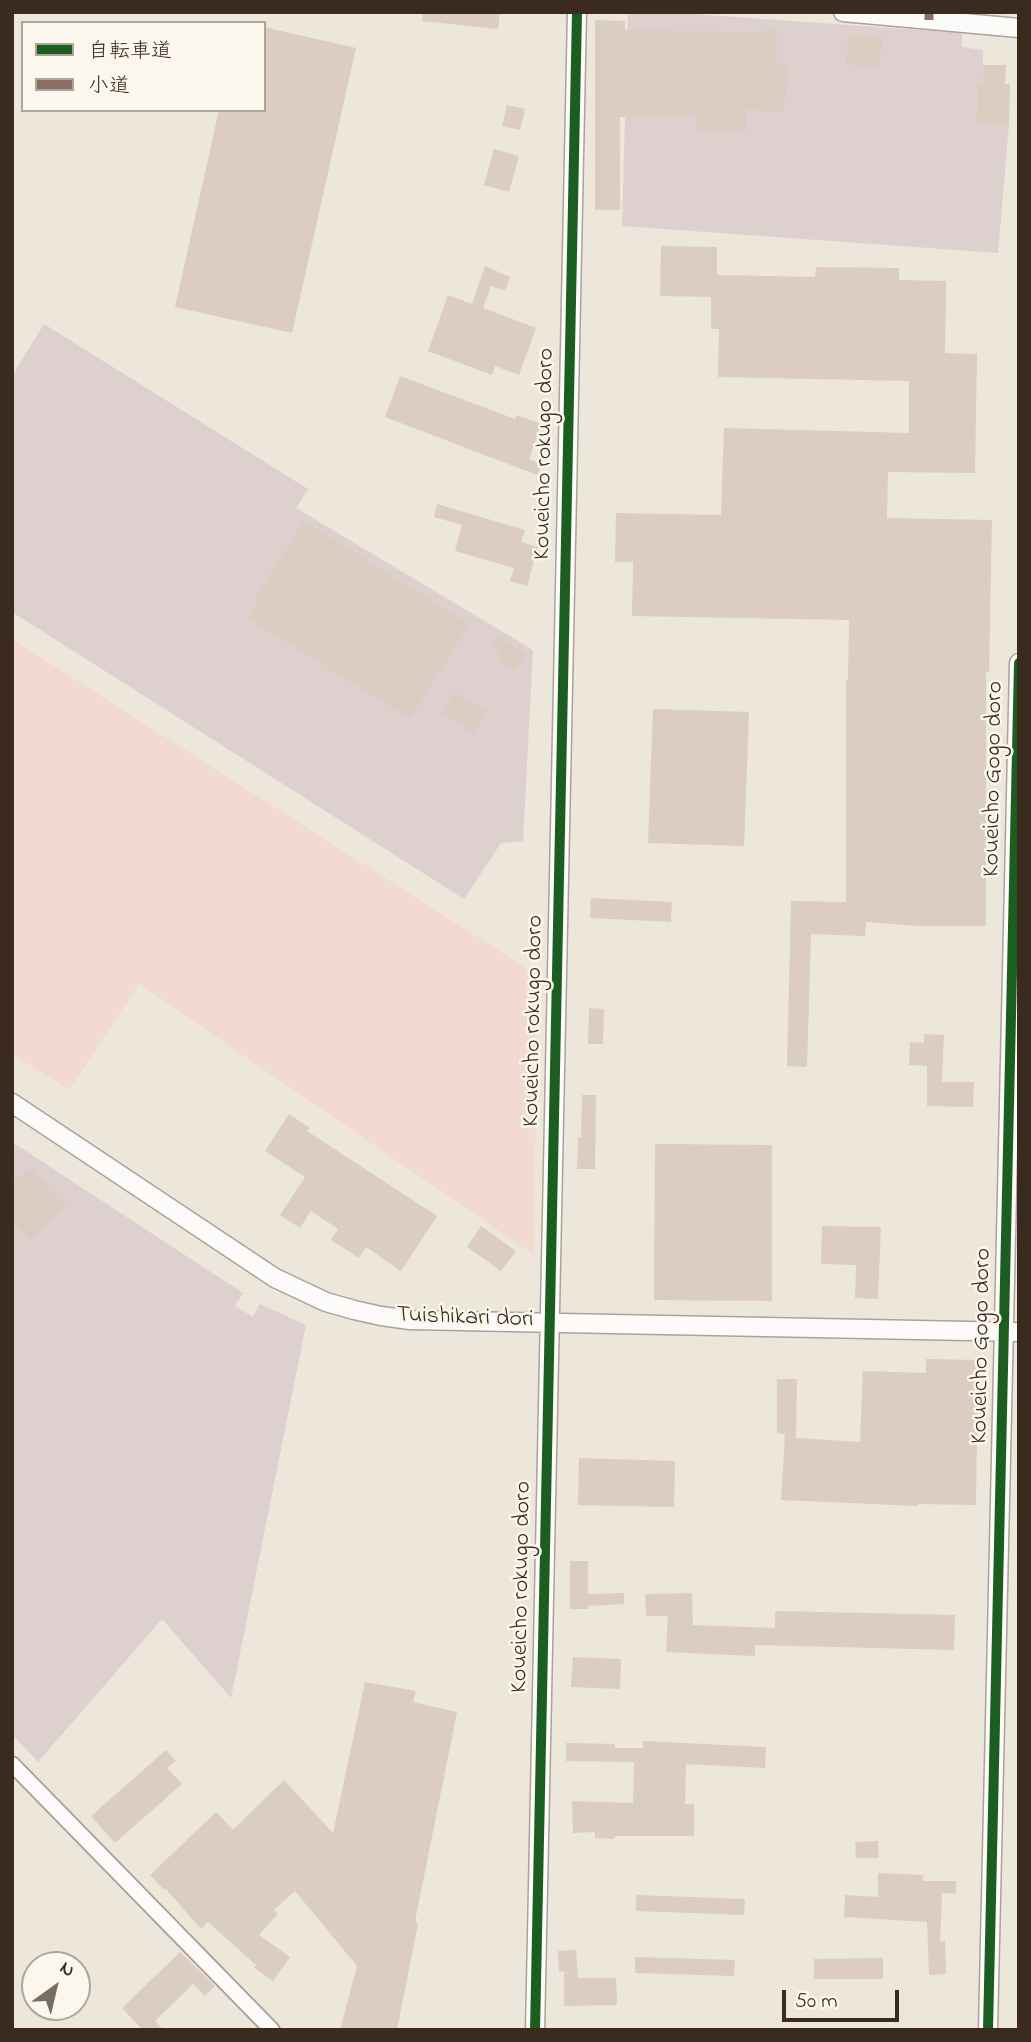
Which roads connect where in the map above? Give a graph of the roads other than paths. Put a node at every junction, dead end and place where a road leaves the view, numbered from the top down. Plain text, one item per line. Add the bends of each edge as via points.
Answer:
1 (577, 12) edge
2 (843, 12) edge
3 (1019, 28) edge
4 (1019, 663) edge
5 (12, 1103) edge
6 (550, 1323) junction
7 (1012, 1332) edge
8 (12, 1764) edge
9 (272, 2030) edge
10 (535, 2030) edge
11 (988, 2030) edge

1 - 6 street, Koueicho rokugo doro
2 - 3 street
4 - 7 street, Koueicho Gogo doro
5 - 6 street, Tuishikari dori via 275,1278 308,1294 354,1310 401,1318
6 - 7 street, Tuishikari dori
6 - 10 street, Koueicho rokugo doro
7 - 11 street, Koueicho Gogo doro
8 - 9 street

